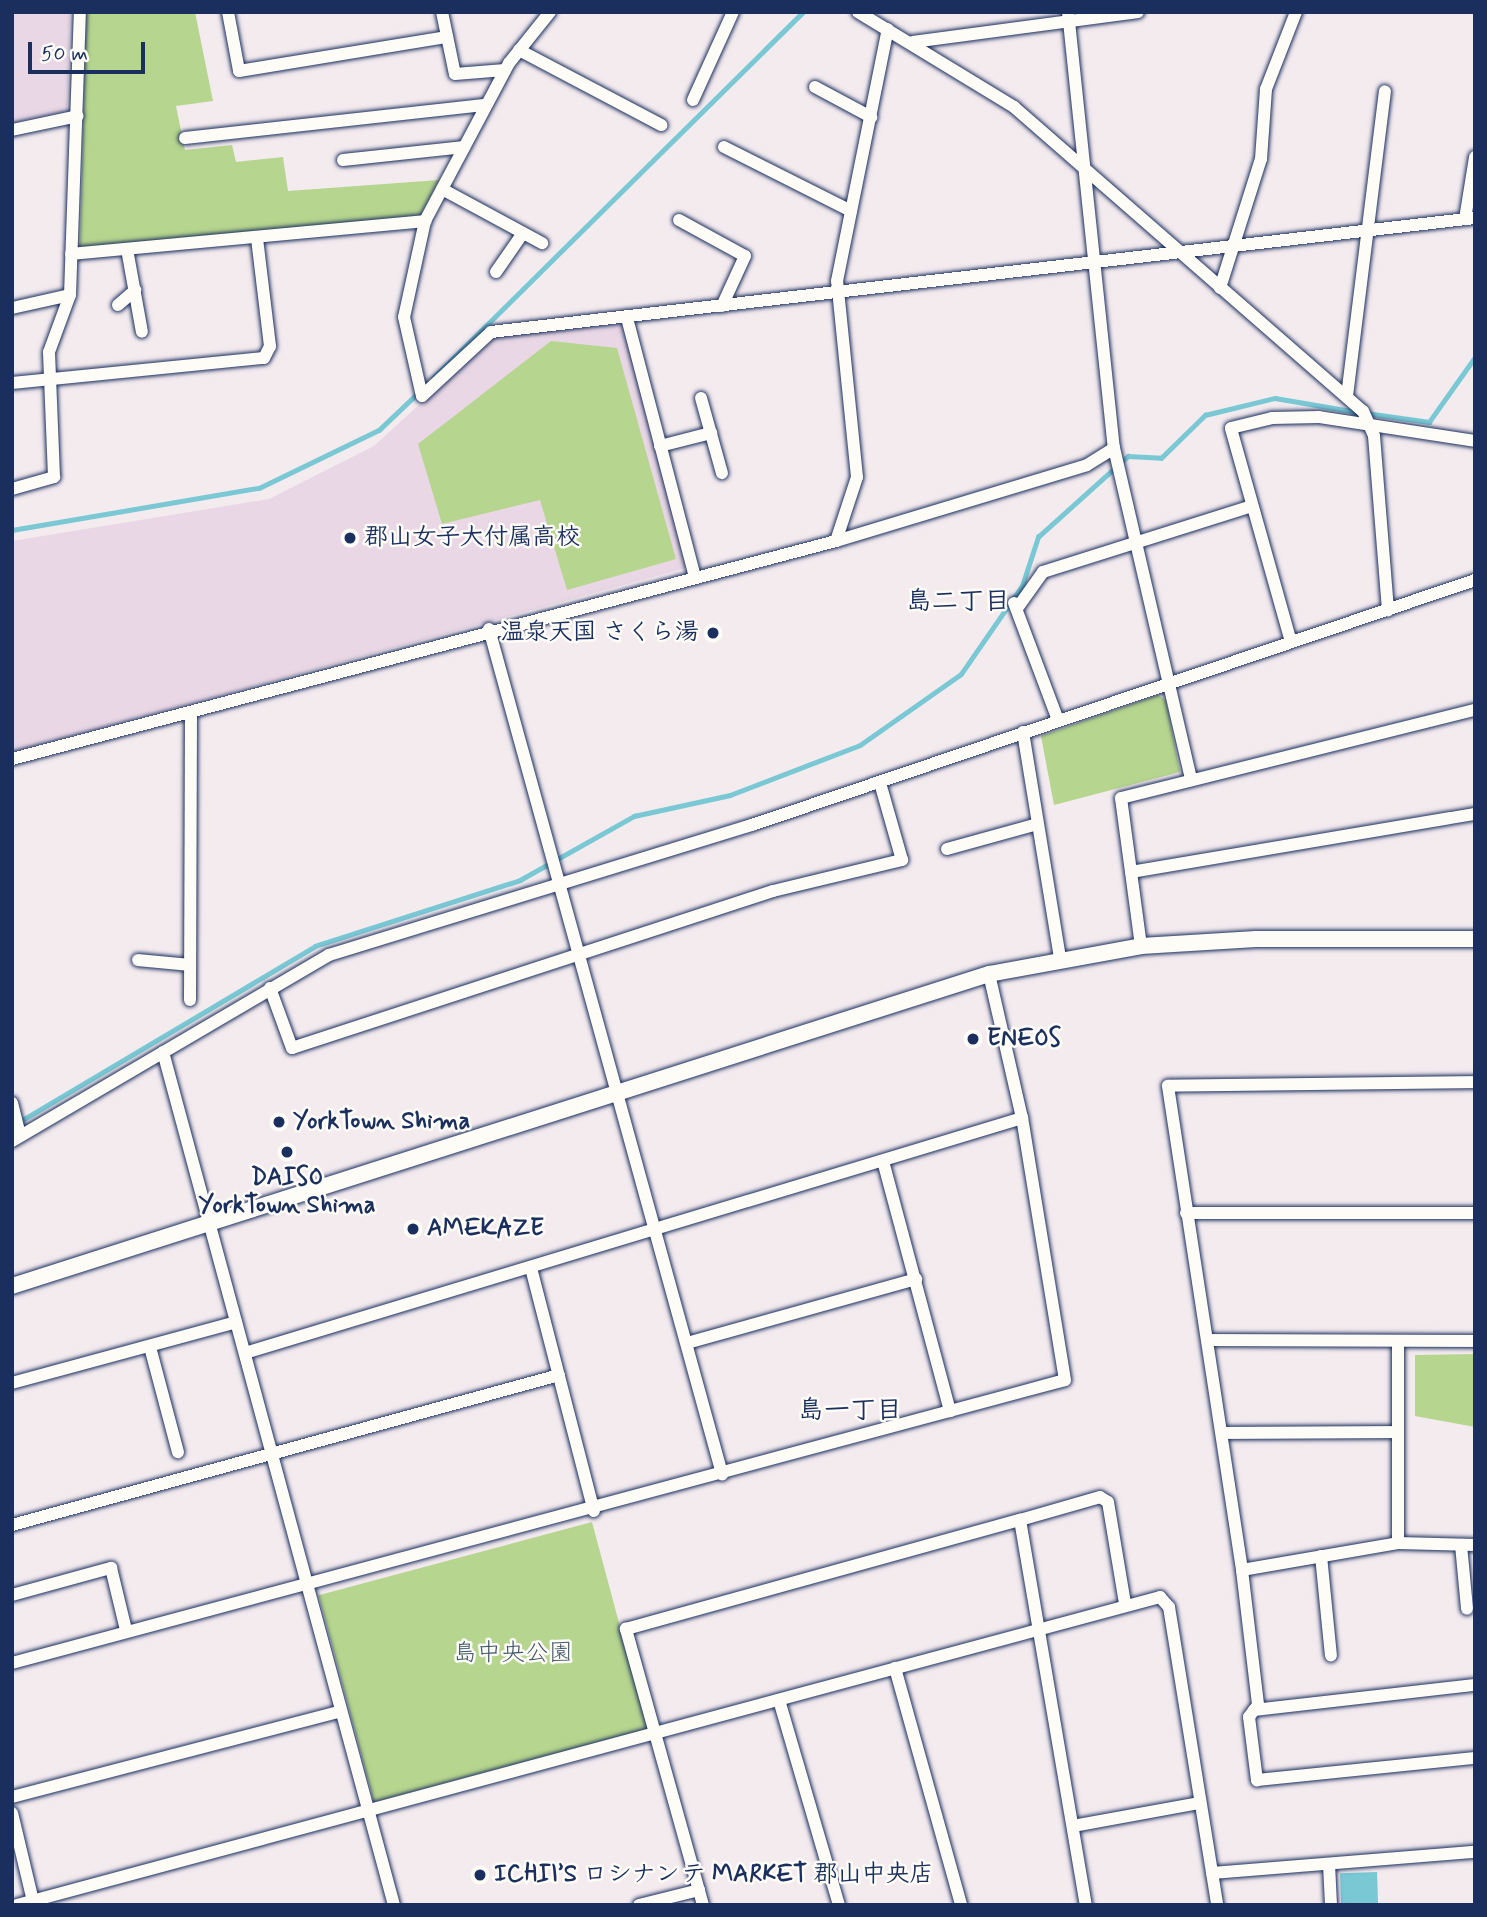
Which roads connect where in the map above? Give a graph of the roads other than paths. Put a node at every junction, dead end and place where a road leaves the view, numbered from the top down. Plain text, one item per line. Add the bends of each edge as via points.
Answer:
1 (80, 12) edge
2 (228, 12) edge
3 (442, 12) edge
4 (550, 12) edge
5 (1138, 12) edge
6 (1296, 12) edge
7 (862, 13) edge
8 (728, 14) edge
9 (1068, 16) edge
10 (888, 29) junction
11 (447, 37) junction
12 (913, 42) junction
13 (519, 50) junction
14 (505, 70) junction
15 (815, 87) dead end
16 (1385, 91) dead end
17 (693, 100) dead end
18 (486, 106) junction
19 (78, 116) junction
20 (871, 117) junction
21 (662, 125) dead end
22 (12, 130) edge
23 (185, 138) dead end
24 (724, 147) dead end
25 (464, 148) junction
26 (1475, 157) edge
27 (343, 160) dead end
28 (1085, 169) junction
29 (442, 189) junction
30 (851, 211) junction
31 (1470, 218) edge
32 (678, 220) dead end
33 (425, 221) junction
34 (1368, 230) junction
35 (523, 233) junction
36 (257, 237) junction
37 (542, 243) dead end
38 (1233, 244) junction
39 (127, 249) junction
40 (1179, 250) junction
41 (71, 254) junction
42 (1093, 263) junction
43 (496, 272) dead end
44 (1220, 288) junction
45 (135, 289) junction
46 (838, 291) junction
47 (70, 295) junction
48 (118, 305) dead end
49 (722, 306) junction
50 (12, 308) edge
51 (627, 317) junction
52 (142, 332) dead end
53 (49, 381) junction
54 (12, 383) edge
55 (1347, 396) junction
56 (701, 398) dead end
57 (1370, 428) junction
58 (711, 433) junction
59 (1475, 441) edge
60 (660, 446) junction
61 (1114, 448) junction
62 (722, 473) dead end
63 (12, 489) edge
64 (1252, 506) junction
65 (836, 541) junction
66 (1137, 544) junction
67 (694, 574) junction
68 (1475, 580) edge
69 (1388, 610) junction
70 (489, 629) junction
71 (1291, 642) junction
72 (1169, 684) junction
73 (1475, 710) edge
74 (191, 714) junction
75 (1058, 720) junction
76 (1023, 732) junction
77 (12, 759) edge
78 (1191, 780) junction
79 (880, 783) junction
80 (1475, 814) edge
81 (1038, 824) junction
82 (947, 849) dead end
83 (1131, 872) junction
84 (559, 887) junction
85 (1475, 939) edge
86 (1141, 946) junction
87 (581, 958) junction
88 (1060, 958) junction
89 (138, 960) dead end
90 (190, 965) junction
91 (989, 974) junction
92 (270, 988) junction
93 (190, 1000) dead end
94 (163, 1052) junction
95 (1475, 1082) edge
96 (620, 1092) junction
97 (12, 1103) edge
98 (1022, 1118) junction
99 (16, 1139) edge
100 (883, 1160) junction
101 (1186, 1213) junction
102 (1475, 1213) edge
103 (208, 1225) junction
104 (654, 1229) junction
105 (531, 1268) junction
106 (916, 1279) junction
107 (12, 1286) edge
108 (236, 1322) junction
109 (1208, 1340) junction
110 (1398, 1341) junction
111 (1475, 1341) edge
112 (687, 1343) junction
113 (150, 1347) junction
114 (245, 1353) junction
115 (559, 1375) junction
116 (12, 1383) edge
117 (950, 1411) junction
118 (1398, 1432) junction
119 (1222, 1433) junction
120 (178, 1452) dead end
121 (271, 1452) junction
122 (722, 1474) junction
123 (594, 1511) junction
124 (1020, 1520) junction
125 (12, 1525) edge
126 (1398, 1543) junction
127 (1461, 1545) junction
128 (1475, 1545) edge
129 (1321, 1556) junction
130 (1242, 1570) junction
131 (309, 1585) junction
132 (12, 1595) edge
133 (1125, 1604) junction
134 (1467, 1609) dead end
135 (1040, 1628) junction
136 (126, 1630) junction
137 (1331, 1656) dead end
138 (12, 1663) edge
139 (895, 1668) junction
140 (1475, 1685) edge
141 (779, 1700) junction
142 (1254, 1710) junction
143 (338, 1712) junction
144 (656, 1732) junction
145 (1475, 1758) edge
146 (12, 1797) edge
147 (1200, 1803) junction
148 (369, 1809) junction
149 (12, 1813) edge
150 (1073, 1826) junction
151 (1475, 1852) edge
152 (1329, 1864) junction
153 (1212, 1873) junction
154 (699, 1890) junction
155 (33, 1903) edge
156 (17, 1905) edge
157 (394, 1905) edge
158 (639, 1905) edge
159 (703, 1905) edge
160 (839, 1905) edge
161 (961, 1905) edge
162 (1086, 1905) edge
163 (1217, 1905) edge
164 (1331, 1905) edge

1 - 19 street
2 - 11 street via 239,71
3 - 11 street
4 - 13 street
5 - 9 street
6 - 38 street via 1266,89 1261,159
7 - 10 street
8 - 17 street
9 - 12 street
9 - 28 street
10 - 12 street
10 - 20 street
11 - 14 street via 454,74
12 - 28 street via 984,84
13 - 14 street
13 - 21 street
14 - 18 street
15 - 20 street
16 - 34 street
18 - 23 street
18 - 25 street
19 - 22 street
19 - 41 street
20 - 30 street
24 - 30 street
25 - 27 street
25 - 29 street
26 - 31 street
28 - 40 street
28 - 42 street
29 - 33 street
29 - 35 street
30 - 46 street
31 - 34 street
32 - 49 street via 745,256
33 - 36 street
33 - 51 street via 404,317 422,396 491,332
34 - 38 street
34 - 55 street
35 - 37 street
35 - 43 street
36 - 39 street
36 - 53 street via 270,346 264,358
38 - 40 street
38 - 44 street
39 - 41 street
39 - 45 street
40 - 42 street
40 - 44 street
41 - 47 street
42 - 46 street
42 - 61 street
44 - 55 street
45 - 48 street
45 - 52 street
46 - 49 street
46 - 65 street via 857,477
47 - 50 street
47 - 53 street via 49,352
49 - 51 street
51 - 60 street
53 - 54 street
53 - 63 street via 54,477
55 - 57 street
56 - 58 street
57 - 59 street
57 - 64 street via 1320,417 1235,424 1229,434
57 - 69 street
58 - 60 street
58 - 62 street
60 - 67 street
61 - 65 street via 1087,465
61 - 66 street
64 - 66 street
64 - 71 street
65 - 67 street
66 - 72 street
66 - 75 street via 1043,572 1016,604
67 - 70 street
68 - 69 street
69 - 71 street
70 - 74 street
70 - 84 street
71 - 72 street
72 - 75 street
72 - 78 street
73 - 78 street
74 - 77 street
74 - 90 street
75 - 76 street
76 - 79 street
76 - 81 street
78 - 83 street via 1121,798
79 - 84 street
79 - 87 street via 902,860 773,891
80 - 83 street
81 - 82 street
81 - 88 street
83 - 86 street
84 - 87 street
84 - 92 street via 329,955
85 - 86 street via 1256,939
86 - 88 street
87 - 92 street via 292,1048
87 - 96 street
88 - 91 street
89 - 90 street
90 - 93 street
91 - 96 street
91 - 98 street
92 - 94 street
94 - 99 street
94 - 103 street
95 - 101 street via 1168,1086
96 - 103 street
96 - 104 street
97 - 99 street
98 - 100 street
98 - 117 street via 1065,1380
100 - 104 street
100 - 106 street
101 - 102 street
101 - 109 street
103 - 107 street
103 - 108 street
104 - 105 street
104 - 112 street
105 - 114 street
105 - 115 street
106 - 112 street
106 - 117 street
108 - 113 street
108 - 114 street
109 - 110 street
109 - 119 street
110 - 111 street
110 - 118 street
112 - 122 street
113 - 116 street
113 - 120 street
114 - 121 street
115 - 121 street
115 - 123 street
117 - 122 street
118 - 119 street
118 - 126 street
119 - 130 street
121 - 125 street
121 - 131 street
122 - 123 street
123 - 131 street
124 - 133 street via 1100,1497 1108,1502
124 - 135 street
124 - 144 street via 626,1629
126 - 127 street
126 - 129 street
127 - 128 street
127 - 134 street
129 - 130 street
129 - 137 street
130 - 142 street
131 - 136 street
131 - 143 street
132 - 136 street via 111,1568
133 - 135 street
133 - 147 street via 1160,1597 1169,1607
135 - 139 street
135 - 150 street
136 - 138 street
139 - 141 street
139 - 161 street
140 - 142 street
141 - 144 street
141 - 160 street
142 - 145 street via 1249,1717 1257,1780
143 - 146 street
143 - 148 street
144 - 148 street
144 - 154 street
147 - 150 street
147 - 153 street
148 - 155 street
148 - 157 street
149 - 155 street
150 - 162 street
151 - 152 street
152 - 153 street
152 - 164 street
153 - 163 street
154 - 158 street
154 - 159 street
155 - 156 street

